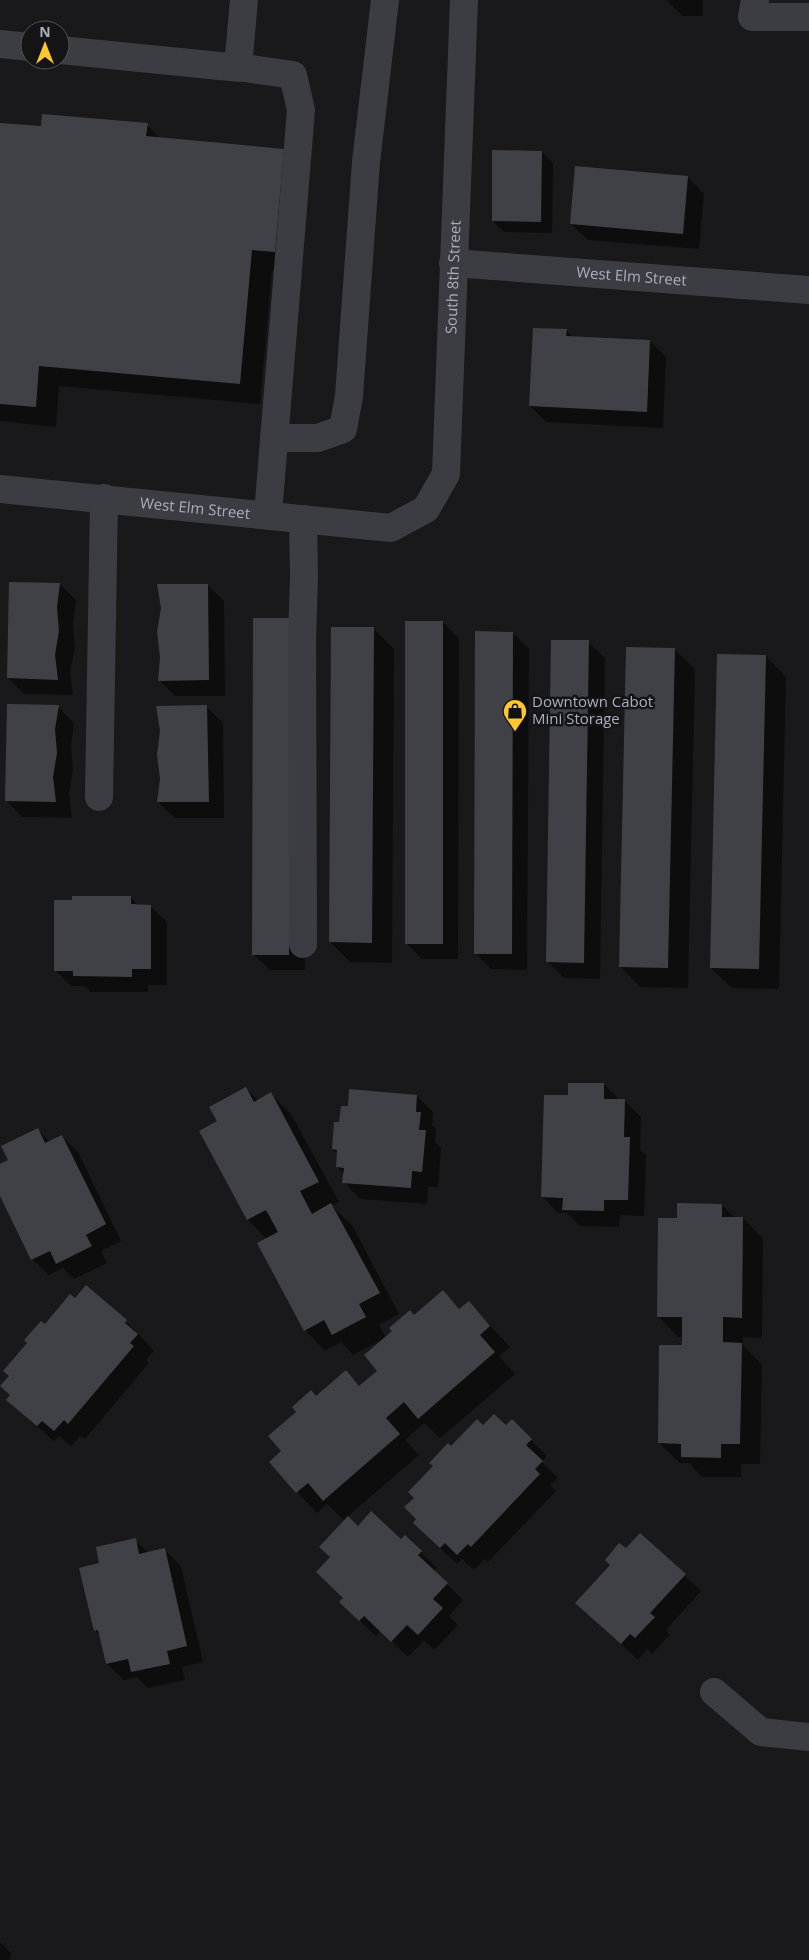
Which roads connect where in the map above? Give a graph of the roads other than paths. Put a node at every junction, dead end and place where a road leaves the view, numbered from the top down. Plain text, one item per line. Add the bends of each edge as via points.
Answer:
1 (244, 0) edge
2 (385, 0) edge
3 (464, 0) edge
4 (754, 0) edge
5 (809, 17) edge
6 (0, 44) edge
7 (20, 46) edge
8 (70, 51) edge
9 (238, 66) junction
10 (453, 263) junction
11 (809, 290) edge
12 (274, 438) junction
13 (0, 489) edge
14 (104, 498) junction
15 (268, 514) junction
16 (303, 518) junction
17 (391, 528) joint
18 (99, 797) dead end
19 (304, 944) dead end
20 (714, 1692) dead end
21 (809, 1737) edge

1 - 9 street
2 - 12 street via 366,162 350,396 343,429 318,438
3 - 10 street, South 8th Street
4 - 5 street via 752,17
6 - 7 street
8 - 9 street via 240,68
9 - 12 street via 293,75 301,110
10 - 11 street, West Elm Street
10 - 17 street, South 8th Street via 446,474 426,509
12 - 15 street
13 - 14 street, West Elm Street
14 - 15 street, West Elm Street
14 - 18 street
15 - 16 street, West Elm Street
16 - 17 street, West Elm Street
16 - 19 street
20 - 21 street via 761,1732

